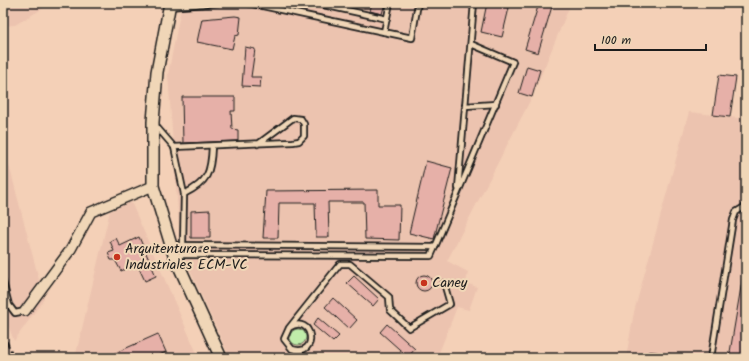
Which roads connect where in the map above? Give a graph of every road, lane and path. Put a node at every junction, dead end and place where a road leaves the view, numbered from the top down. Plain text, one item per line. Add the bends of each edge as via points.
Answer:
1 (217, 3) edge
2 (248, 3) edge
3 (314, 3) edge
4 (390, 3) edge
5 (418, 3) edge
6 (474, 3) edge
7 (170, 5) edge
8 (387, 19) junction
9 (384, 32) junction
10 (471, 44) junction
11 (496, 104) junction
12 (465, 106) junction
13 (153, 122) junction
14 (258, 144) junction
15 (212, 146) junction
16 (174, 147) junction
17 (153, 186) junction
18 (184, 194) junction
19 (458, 194) junction
20 (746, 206) edge
21 (183, 245) junction
22 (435, 247) junction
23 (172, 250) junction
24 (3, 282) edge
25 (444, 283) dead end
26 (25, 311) joint
27 (289, 328) junction
28 (221, 358) edge
29 (643, 358) edge
30 (672, 358) edge
31 (711, 358) edge

1 - 7 lane
2 - 9 lane
3 - 8 lane
4 - 8 lane
5 - 9 lane via 412,38
6 - 10 lane
7 - 13 street via 157,72
8 - 9 lane
10 - 11 lane via 513,62
10 - 12 lane
11 - 12 lane
11 - 19 lane
12 - 19 lane
13 - 16 lane
13 - 17 street
14 - 14 lane via 299,141 304,136 304,124 301,119 293,118
14 - 15 lane
15 - 16 lane
15 - 18 lane via 208,174 200,186
16 - 18 lane
17 - 23 street
17 - 26 street via 91,212 71,249
18 - 21 lane
19 - 22 lane
20 - 31 lane via 736,212 733,220
21 - 22 lane
21 - 23 lane
22 - 23 lane via 431,256
23 - 28 street
24 - 26 lane via 9,305 15,313
25 - 27 lane via 450,304 409,328 390,310 389,296 350,264 340,264
27 - 27 lane via 284,339 288,347 300,350 308,346 311,338 305,326 297,324
29 - 30 lane via 651,355

